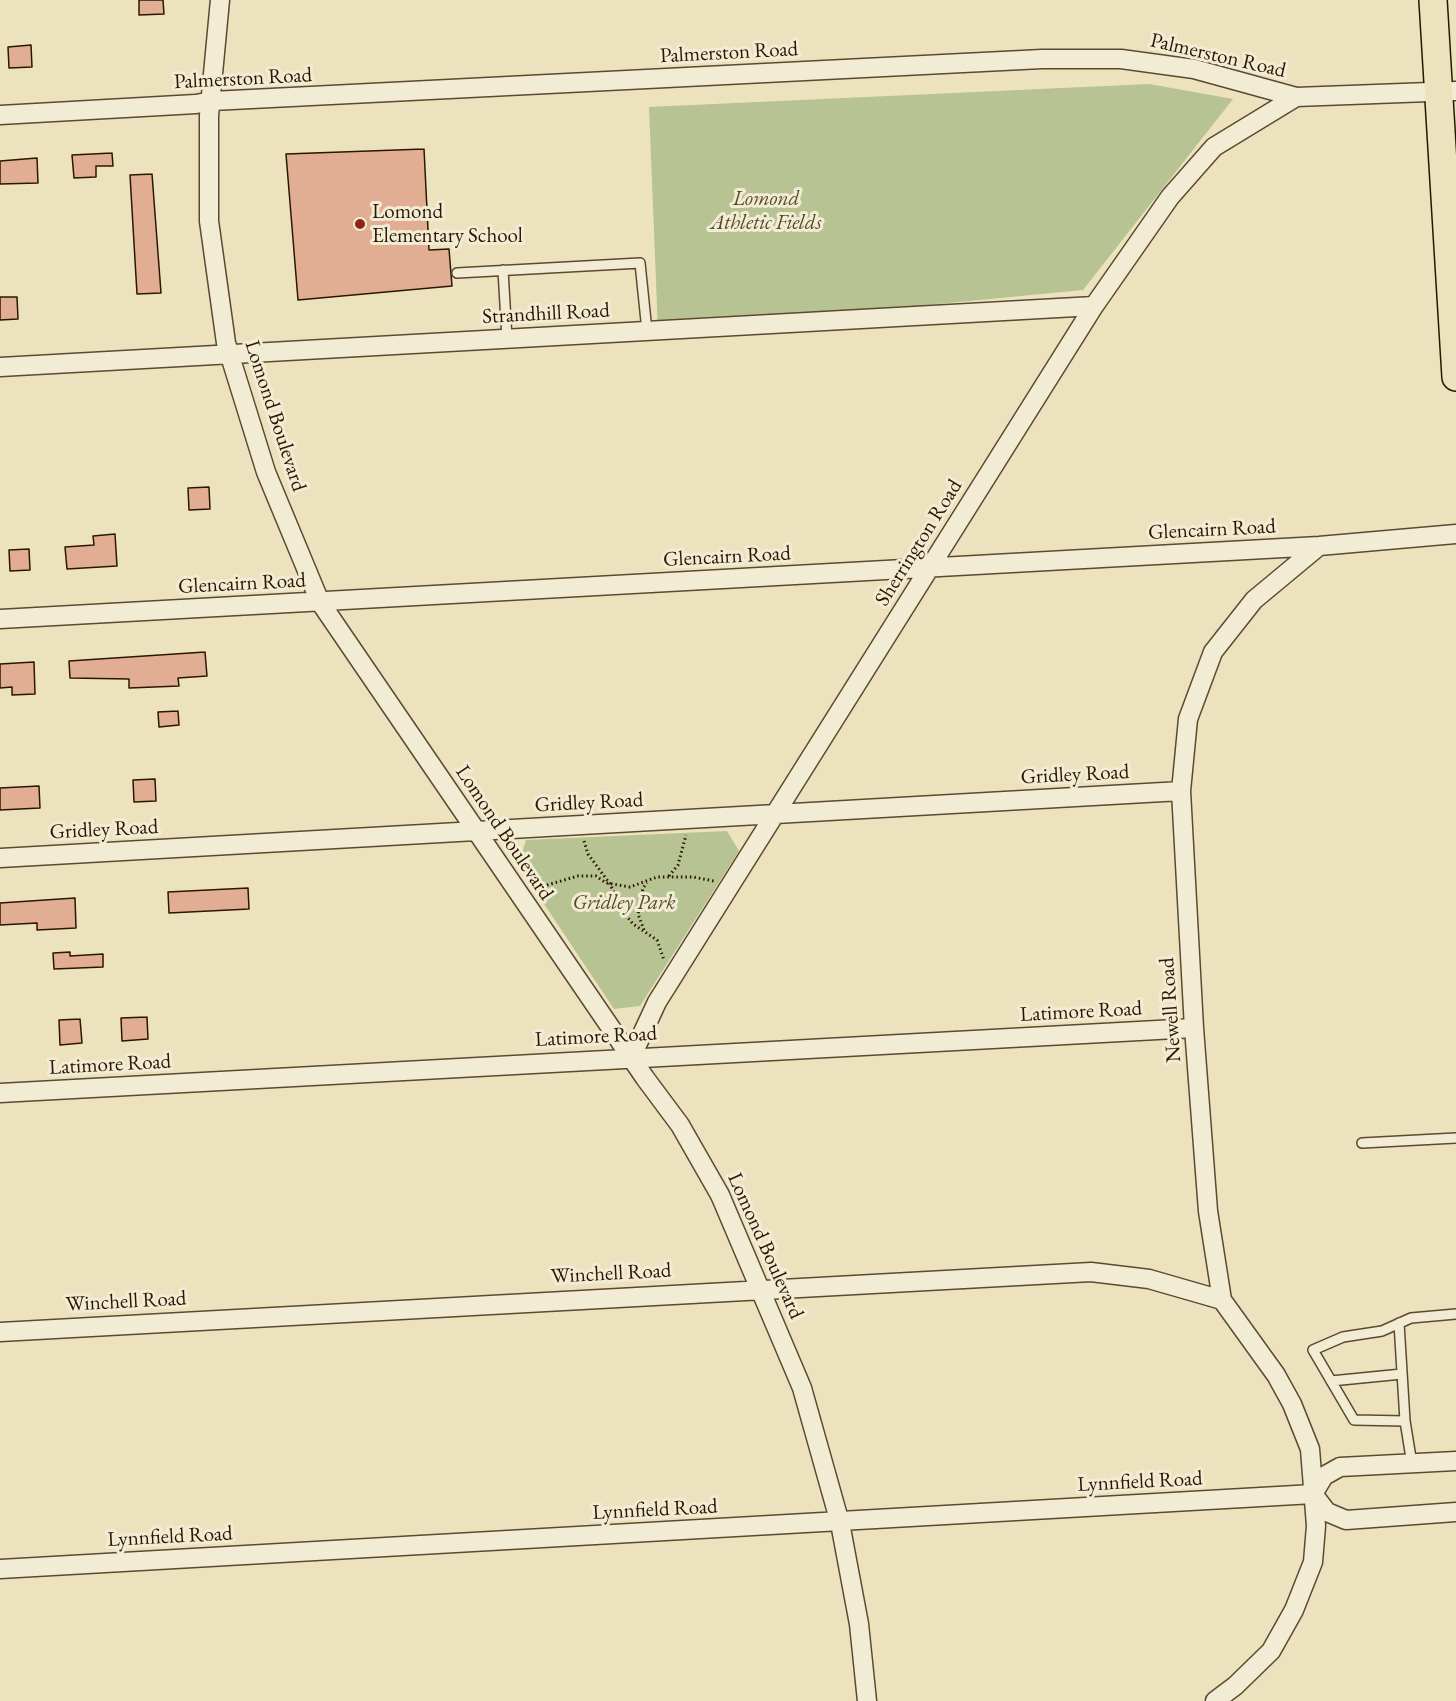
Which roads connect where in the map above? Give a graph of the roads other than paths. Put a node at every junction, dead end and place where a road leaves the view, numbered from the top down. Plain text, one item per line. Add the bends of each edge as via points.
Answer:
1 (220, 0) edge
2 (1433, 0) edge
3 (1447, 91) edge
4 (1296, 97) junction
5 (212, 101) junction
6 (0, 115) edge
7 (503, 270) junction
8 (457, 273) dead end
9 (1094, 306) junction
10 (647, 331) junction
11 (507, 339) junction
12 (230, 354) junction
13 (0, 367) edge
14 (1456, 377) edge
15 (1456, 534) edge
16 (1319, 546) junction
17 (930, 569) junction
18 (320, 602) junction
19 (0, 619) edge
20 (1181, 791) junction
21 (776, 814) junction
22 (476, 832) junction
23 (0, 858) edge
24 (1194, 1028) junction
25 (631, 1058) junction
26 (0, 1093) edge
27 (1456, 1137) edge
28 (1362, 1143) dead end
29 (762, 1288) junction
30 (1222, 1300) junction
31 (1456, 1314) edge
32 (1399, 1323) junction
33 (0, 1332) edge
34 (1402, 1374) junction
35 (1331, 1381) junction
36 (1405, 1421) junction
37 (1456, 1461) edge
38 (1412, 1464) junction
39 (1313, 1494) junction
40 (1456, 1512) edge
41 (840, 1522) junction
42 (0, 1569) edge
43 (867, 1701) edge
44 (1215, 1701) edge

1 - 5 street, Lomond Boulevard
2 - 3 main road
3 - 4 street, Palmerston Road
3 - 14 main road
4 - 5 street, Palmerston Road via 1194,69 1110,59 1042,59
4 - 9 street, Sherrington Road via 1214,147 1170,197
5 - 6 street, Palmerston Road
5 - 12 street, Lomond Boulevard via 209,221
7 - 8 lane
7 - 10 lane via 640,263
7 - 11 lane
9 - 10 street, Strandhill Road
9 - 17 street, Sherrington Road
10 - 11 street, Strandhill Road
11 - 12 street, Strandhill Road
12 - 13 street, Strandhill Road
12 - 18 street, Lomond Boulevard via 266,472
15 - 16 street, Glencairn Road
16 - 17 street, Glencairn Road
16 - 20 street, Newell Road via 1254,600 1213,652 1188,719
17 - 18 street, Glencairn Road
17 - 21 street, Sherrington Road
18 - 19 street, Glencairn Road
18 - 22 street, Lomond Boulevard
20 - 21 street, Gridley Road
20 - 24 street, Newell Road
21 - 22 street, Gridley Road
21 - 25 street, Sherrington Road via 657,1002
22 - 23 street, Gridley Road
22 - 25 street, Lomond Boulevard
24 - 25 street, Latimore Road
24 - 30 street, Newell Road via 1209,1211
25 - 26 street, Latimore Road
25 - 29 street, Lomond Boulevard via 680,1125 715,1185
27 - 28 lane
29 - 30 street, Winchell Road via 1091,1272 1149,1280
29 - 33 street, Winchell Road
29 - 41 street, Lomond Boulevard via 802,1388
30 - 39 street, Newell Road via 1292,1404 1310,1449
31 - 32 lane via 1411,1318
32 - 34 lane
32 - 35 lane via 1382,1331 1343,1337 1313,1350
34 - 35 lane
34 - 36 lane
35 - 36 lane via 1354,1420
36 - 38 lane
37 - 38 street
38 - 39 street via 1340,1467 1324,1476
39 - 40 street via 1327,1512 1346,1521
39 - 41 street, Lynnfield Road
39 - 44 street, Newell Road via 1313,1562 1294,1610 1271,1651
41 - 42 street, Lynnfield Road
41 - 43 street, Lomond Boulevard via 859,1624

